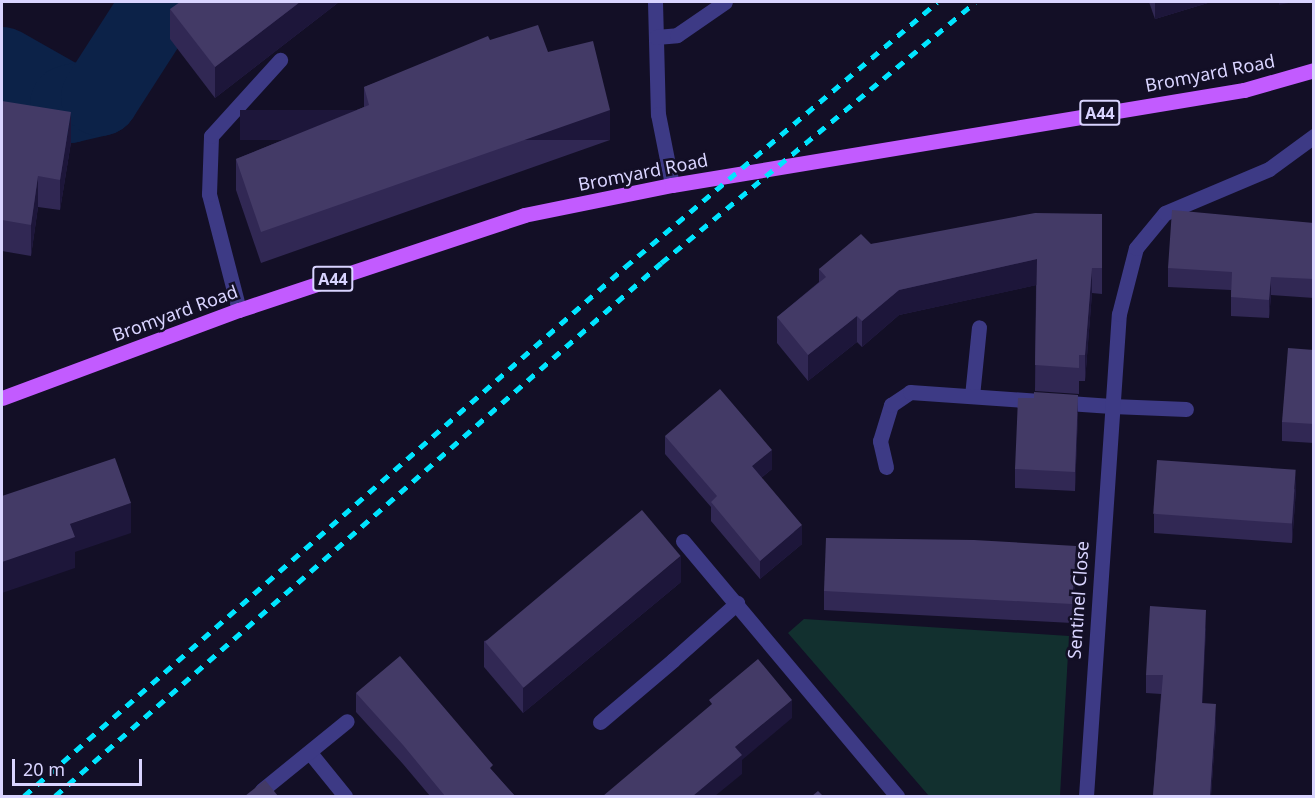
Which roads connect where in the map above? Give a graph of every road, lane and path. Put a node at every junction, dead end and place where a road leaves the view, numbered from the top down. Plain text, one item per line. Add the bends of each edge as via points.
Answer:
1 (655, 2) edge
2 (725, 2) edge
3 (656, 37) junction
4 (280, 60) dead end
5 (1314, 70) edge
6 (1314, 136) edge
7 (672, 185) junction
8 (239, 310) junction
9 (979, 327) dead end
10 (972, 396) junction
11 (2, 398) edge
12 (1112, 406) junction
13 (1186, 409) dead end
14 (886, 467) dead end
15 (683, 541) dead end
16 (737, 603) junction
17 (347, 721) dead end
18 (600, 722) dead end
19 (311, 754) junction
20 (262, 790) edge
21 (345, 796) edge
22 (897, 796) edge
23 (1086, 796) edge

1 - 3 street
2 - 3 street via 677,35
3 - 7 street via 658,114
4 - 8 street via 211,136 209,194
5 - 7 main road, Bromyard Road / A44 via 1244,90
6 - 12 street, Sentinel Close via 1269,169 1165,213 1136,248 1119,314
7 - 8 main road, Bromyard Road / A44 via 524,215
8 - 11 main road, Bromyard Road / A44
9 - 10 street
10 - 12 street
10 - 14 street via 910,392 891,405 880,441
12 - 13 street
12 - 23 street, Sentinel Close
15 - 16 street
16 - 18 street
16 - 22 street
17 - 19 street
19 - 20 street
19 - 21 street

